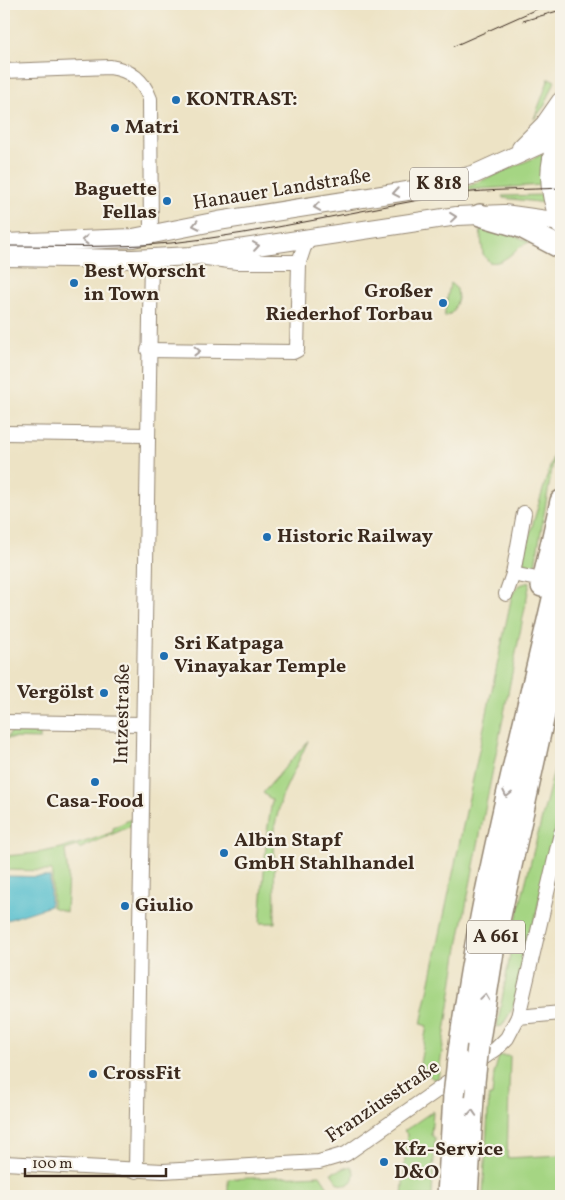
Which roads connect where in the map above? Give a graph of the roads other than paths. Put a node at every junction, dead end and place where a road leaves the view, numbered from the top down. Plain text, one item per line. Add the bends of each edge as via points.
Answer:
1 (4, 70) edge
2 (561, 101) edge
3 (560, 132) edge
4 (509, 158) junction
5 (555, 167) edge
6 (561, 189) edge
7 (480, 215) junction
8 (561, 222) edge
9 (151, 235) junction
10 (311, 238) junction
11 (4, 243) edge
12 (561, 248) edge
13 (190, 256) junction
14 (4, 257) edge
15 (151, 258) junction
16 (298, 262) junction
17 (148, 350) junction
18 (4, 433) edge
19 (146, 435) junction
20 (561, 501) edge
21 (524, 513) dead end
22 (561, 564) edge
23 (513, 574) junction
24 (532, 578) dead end
25 (506, 594) dead end
26 (561, 637) edge
27 (561, 696) edge
28 (4, 722) edge
29 (142, 724) junction
30 (518, 746) junction
31 (519, 830) junction
32 (561, 833) edge
33 (561, 1013) edge
34 (518, 1017) junction
35 (4, 1163) edge
36 (136, 1171) junction
37 (448, 1196) edge
38 (467, 1196) edge

1 - 9 street via 110,67 122,69 140,80 150,100
2 - 4 main road via 538,131
3 - 4 main road, Hanauer Landstraße / K 818
3 - 5 main road
4 -> 9 main road, Hanauer Landstraße / K 818 via 475,174 426,188 218,221
5 - 6 main road
5 - 8 main road via 550,192
7 - 8 main road, K 818 via 520,215
10 -> 7 main road, K 818
7 - 12 highway via 520,227
9 -> 11 main road, Hanauer Landstraße / K 818
9 - 15 main road
13 -> 10 main road, K 818
10 - 16 street
13 - 15 main road, K 818
13 - 16 street via 237,262
14 - 15 main road, K 818
15 - 17 street, Intzestraße
17 -> 16 street via 297,350
17 - 19 street, Intzestraße
18 - 19 street
19 - 29 street, Intzestraße
20 - 30 highway via 524,676
21 - 23 street
22 - 30 highway, A 661
23 - 24 street
23 - 25 street
26 - 31 highway, A 661
27 - 31 highway
28 - 29 street
29 - 36 street, Intzestraße
30 -> 37 highway, A 661, bridge via 475,945 454,1096
38 -> 31 highway, A 661, bridge via 478,1046 495,939
32 - 34 street, Franziusstraße
33 - 34 street
34 - 36 street, Franziusstraße via 507,1038 496,1049 337,1158 318,1162
35 - 36 street, Franziusstraße

